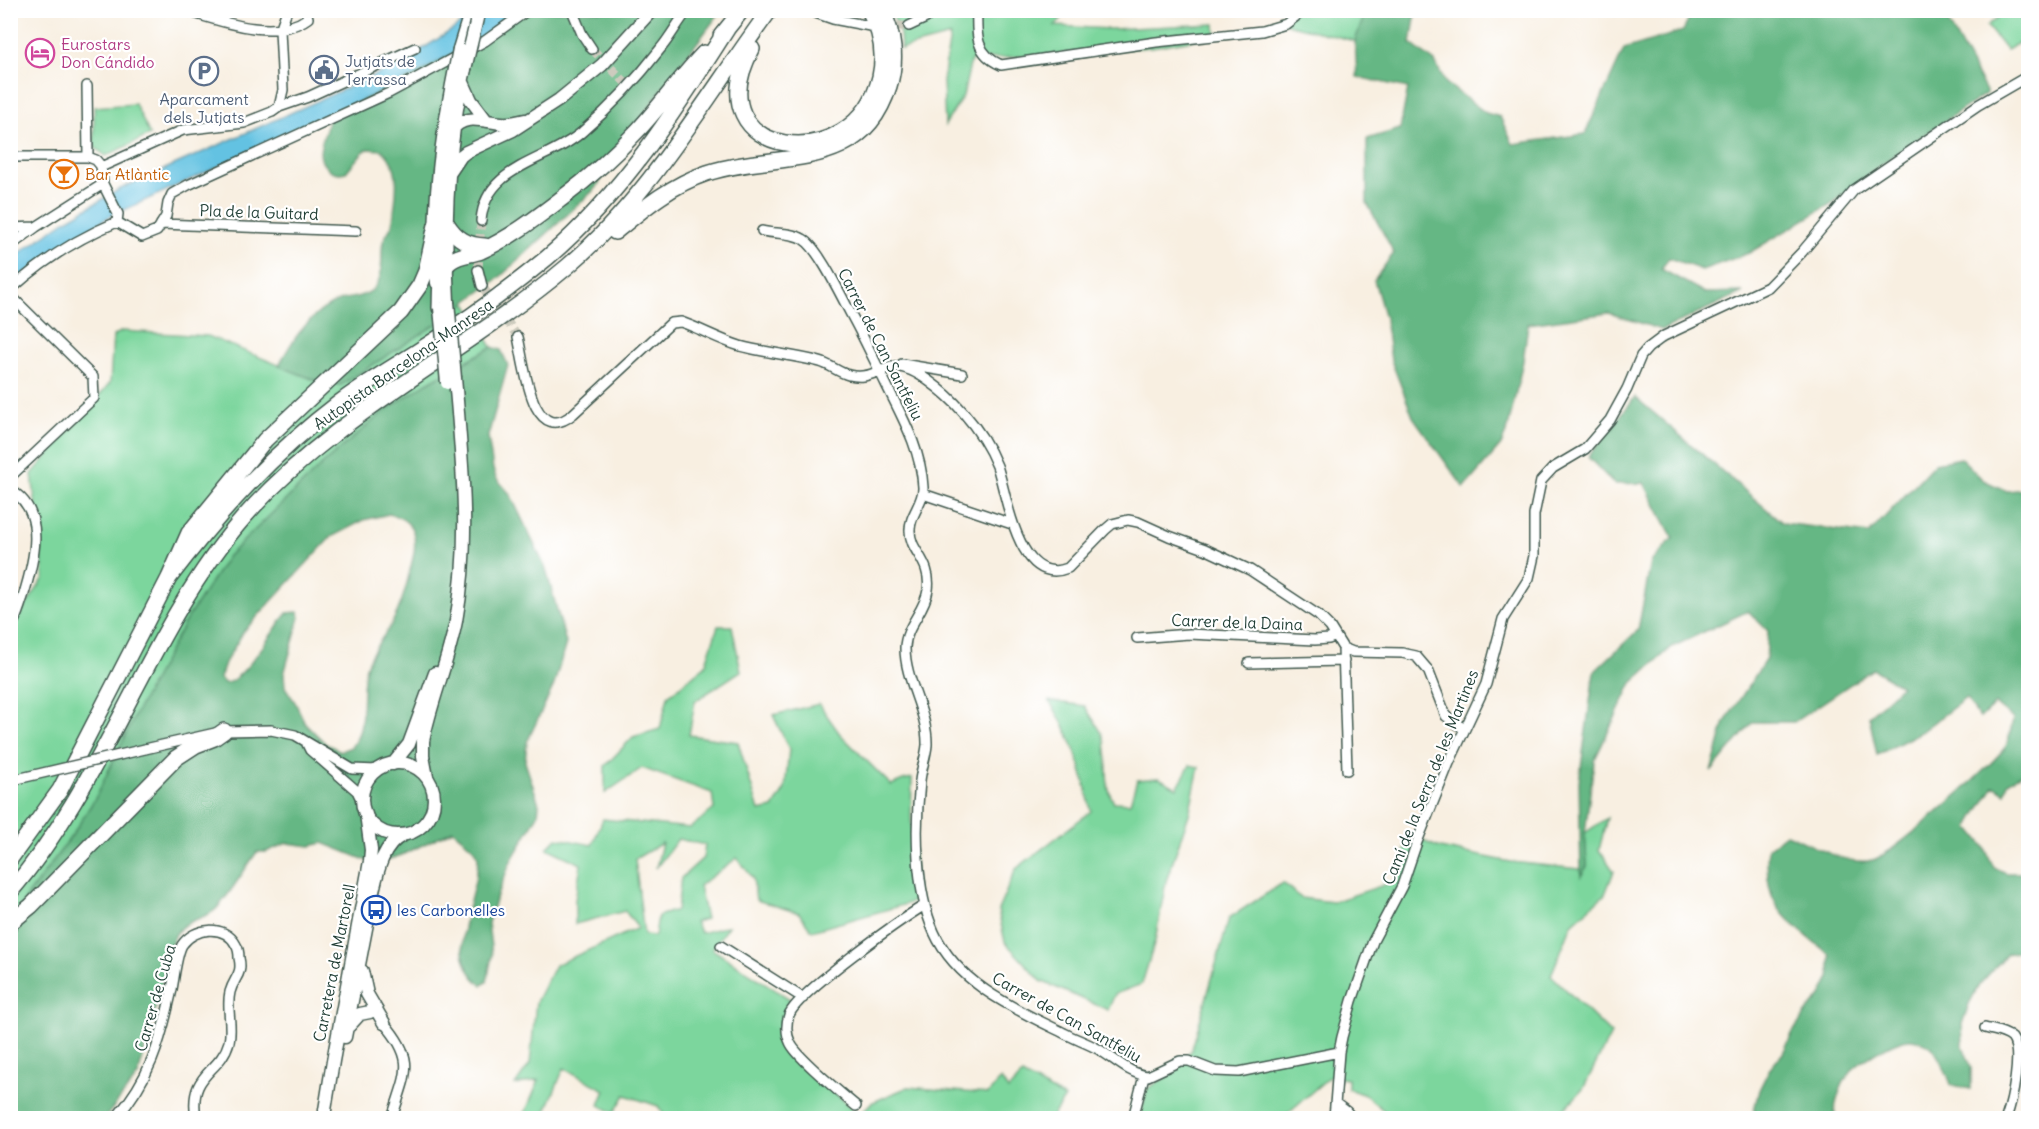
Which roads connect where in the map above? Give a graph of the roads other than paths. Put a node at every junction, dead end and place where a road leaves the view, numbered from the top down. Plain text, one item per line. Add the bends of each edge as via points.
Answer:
1 (184, 10) edge
2 (287, 10) edge
3 (306, 10) edge
4 (471, 10) edge
5 (479, 10) edge
6 (528, 10) edge
7 (572, 10) edge
8 (688, 10) edge
9 (742, 10) edge
10 (770, 10) edge
11 (777, 10) edge
12 (807, 10) edge
13 (882, 10) edge
14 (931, 10) edge
15 (977, 10) edge
16 (1304, 10) edge
17 (651, 11) edge
18 (870, 18) edge
19 (909, 26) tunnel mouth
20 (728, 29) junction
21 (280, 30) junction
22 (415, 48) dead end
23 (592, 49) tunnel mouth
24 (461, 73) junction
25 (2028, 76) edge
26 (87, 86) dead end
27 (449, 97) junction
28 (279, 107) junction
29 (486, 120) junction
30 (528, 120) junction
31 (454, 128) junction
32 (483, 143) junction
33 (88, 157) junction
34 (10, 158) edge
35 (439, 166) junction
36 (101, 168) junction
37 (449, 174) junction
38 (105, 188) junction
39 (118, 218) junction
40 (481, 221) tunnel mouth
41 (161, 224) junction
42 (442, 224) junction
43 (36, 227) junction
44 (10, 228) edge
45 (357, 231) dead end
46 (762, 231) dead end
47 (10, 246) edge
48 (488, 246) junction
49 (447, 264) junction
50 (566, 267) junction
51 (478, 270) tunnel mouth
52 (482, 286) tunnel mouth
53 (10, 290) edge
54 (10, 295) edge
55 (444, 305) junction
56 (518, 337) tunnel mouth
57 (894, 367) junction
58 (880, 372) junction
59 (962, 375) dead end
60 (451, 381) junction
61 (10, 477) edge
62 (10, 490) edge
63 (923, 494) junction
64 (1012, 524) junction
65 (169, 578) junction
66 (12, 623) edge
67 (1335, 636) junction
68 (1137, 638) dead end
69 (1344, 648) junction
70 (1344, 661) junction
71 (1249, 663) dead end
72 (1464, 729) junction
73 (224, 731) junction
74 (304, 739) junction
75 (393, 764) junction
76 (377, 770) junction
77 (1347, 770) dead end
78 (427, 777) junction
79 (14, 780) edge
80 (364, 809) junction
81 (403, 835) junction
82 (10, 859) edge
83 (10, 892) edge
84 (925, 906) junction
85 (10, 923) edge
86 (721, 946) dead end
87 (362, 957) junction
88 (348, 978) junction
89 (803, 998) junction
90 (352, 1003) junction
91 (370, 1012) junction
92 (384, 1023) junction
93 (1985, 1028) dead end
94 (347, 1030) junction
95 (1339, 1052) junction
96 (1144, 1076) junction
97 (1335, 1103) junction
98 (856, 1106) dead end
99 (117, 1119) edge
100 (196, 1119) edge
101 (325, 1119) edge
102 (392, 1119) edge
103 (1133, 1119) edge
104 (1334, 1119) edge
105 (1352, 1119) edge
106 (2006, 1119) edge

1 - 21 street via 235,25
2 - 21 street
3 - 21 street via 308,18
4 - 24 main road, bridge
5 - 24 main road, bridge
6 - 41 street via 485,41 389,93 172,194
7 - 23 street
8 - 40 street via 662,47 582,133 507,173 493,187 482,208
9 - 20 highway
10 - 50 highway, Autopista Barcelona-Manresa via 651,179 594,243
11 - 18 highway via 745,62 738,95 753,128 772,141 793,145 838,134 870,100 879,82 882,53 878,28
12 - 18 street via 833,19
13 - 50 highway via 893,44 892,76 872,122 854,138 822,153 729,168 686,181
14 - 19 street via 926,18
15 - 16 street via 980,49 1001,65 1262,31 1286,24
17 - 30 main road via 592,75
20 - 48 highway via 608,159 563,197
20 - 65 highway via 660,132 580,228 511,287 341,401 297,436 205,531
21 - 28 street via 283,90
22 - 28 street via 308,98
24 - 27 main road
24 - 29 main road via 471,100
24 - 31 main road
25 - 72 street, Camí de la Serra de les Martines via 1978,105 1854,190 1768,287 1664,336 1641,356 1610,420 1585,449 1553,468 1541,481 1534,515 1533,566 1526,585 1503,619 1486,684
26 - 33 street
27 - 31 main road
27 - 35 main road
28 - 36 street via 244,123 183,130
29 - 30 main road
29 - 31 main road via 462,121
30 - 32 main road
31 - 32 main road via 468,141
31 - 35 main road
31 - 37 main road
32 - 37 main road via 461,156
33 - 34 street
33 - 36 street
35 - 42 main road
36 - 38 street
37 - 42 main road
38 - 39 street
38 - 43 street
39 - 41 street via 142,237 157,231
39 - 53 street via 67,247
41 - 45 street, Pla de la Guitard
42 - 48 highway via 468,244
42 - 49 main road
42 - 55 main road via 436,271
42 - 65 highway via 412,298 266,440 195,525
43 - 44 street
43 - 47 street
46 - 58 street, Carrer de Can Santfeliu via 801,237 816,252
48 - 49 highway
49 - 55 highway via 442,274
50 - 83 highway, Autopista Barcelona-Manresa via 471,340 348,422 283,476 246,515 214,553 186,597 74,804
51 - 52 street
54 - 61 street via 93,377 94,398
55 - 60 main road, bridge
56 - 58 street via 528,386 540,416 561,423 671,323 681,322 741,346 821,362 846,375 862,378
57 - 58 street
57 - 59 street via 901,364
57 - 64 street via 915,373 965,414 988,446
58 - 63 street, Carrer de Can Santfeliu via 913,439
60 - 75 main road via 456,492 452,594 441,654 415,730
60 - 78 main road via 463,471 464,549 453,636 423,741
62 - 66 street via 29,511 35,535 31,570
63 - 64 street
63 - 84 street, Carrer de Can Santfeliu via 910,529 927,568 928,591 905,646 926,729 918,841
64 - 67 street via 1026,552 1042,568 1059,571 1068,568 1113,524 1138,522 1250,570 1318,615
65 - 82 highway via 60,790
67 - 68 street, Carrer de la Daina via 1315,640 1189,634
67 - 69 street
69 - 70 street
69 - 72 street via 1416,656 1428,670 1446,716
70 - 71 street
70 - 77 street
72 - 95 street, Camí de la Serra de les Martines via 1402,886 1372,941
73 - 74 street via 271,730
73 - 79 street, bridge
73 - 85 highway via 176,758
74 - 76 street via 352,769
74 - 80 street via 310,750 357,791
75 - 76 main road
75 - 78 main road via 410,765
76 - 80 main road via 365,787
78 - 81 main road via 434,794 430,815 419,828
80 - 81 main road via 383,831
80 - 88 main road, Carretera de Martorell via 370,861
81 - 87 main road, Carretera de Martorell via 388,848 379,867
84 - 89 street
84 - 96 street, Carrer de Can Santfeliu via 934,934 946,953 988,992
86 - 89 street
87 - 90 main road, Carretera de Martorell
87 - 92 main road via 367,994
88 - 90 main road
88 - 101 main road, Carretera de Martorell
89 - 98 street via 789,1015 790,1044
90 - 91 main road
90 - 94 main road, Carretera de Martorell
91 - 92 main road
91 - 94 main road via 356,1017
92 - 102 street via 402,1045 406,1064
93 - 106 street via 2009,1035 2015,1047
94 - 101 main road, Carretera de Martorell
95 - 96 street, Carrer de Can Santfeliu via 1231,1072 1180,1061
95 - 97 street, Camí de la Serra de les Martines
96 - 103 street
97 - 104 street, Camí de la Serra de les Martines
97 - 105 street
99 - 100 street, Carrer de Cuba via 154,1059 181,946 203,930 221,932 231,938 237,945 241,966 230,989 229,1042 222,1057 199,1084

